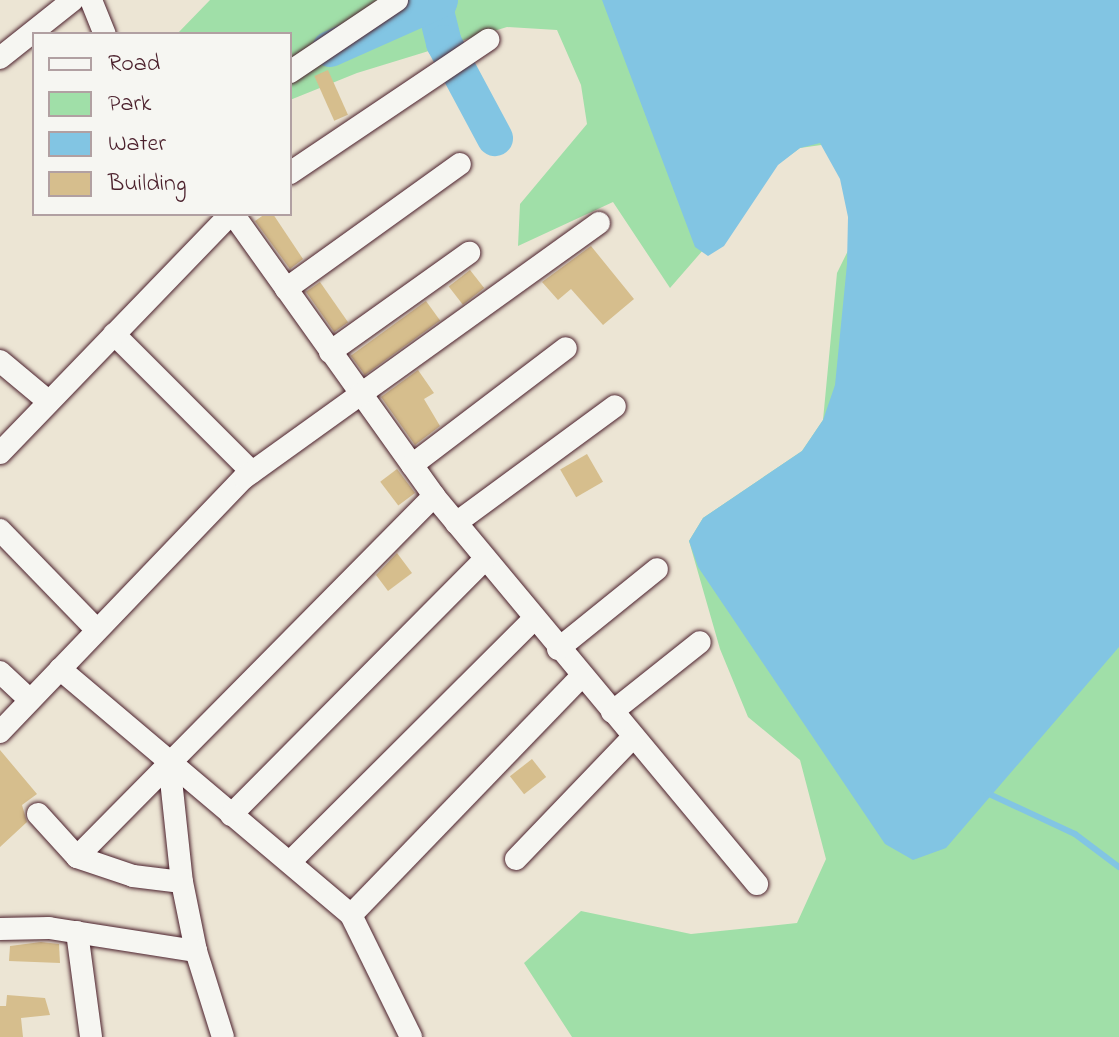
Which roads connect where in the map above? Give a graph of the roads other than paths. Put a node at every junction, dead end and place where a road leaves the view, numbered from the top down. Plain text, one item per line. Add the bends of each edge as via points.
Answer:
1 (73, 0) edge
2 (91, 0) edge
3 (397, 0) edge
4 (33, 32) edge
5 (104, 32) edge
6 (32, 33) edge
7 (488, 40) dead end
8 (0, 58) edge
9 (292, 71) edge
10 (460, 164) dead end
11 (292, 172) edge
12 (230, 216) edge
13 (233, 216) edge
14 (599, 223) dead end
15 (469, 253) dead end
16 (286, 289) junction
17 (114, 334) junction
18 (566, 348) dead end
19 (330, 352) junction
20 (0, 361) edge
21 (361, 394) junction
22 (48, 401) junction
23 (615, 406) dead end
24 (0, 453) edge
25 (412, 465) junction
26 (252, 472) junction
27 (434, 496) junction
28 (456, 523) junction
29 (0, 530) edge
30 (485, 559) junction
31 (657, 569) dead end
32 (533, 620) junction
33 (96, 629) junction
34 (700, 642) dead end
35 (558, 649) junction
36 (60, 669) junction
37 (0, 672) edge
38 (581, 677) junction
39 (30, 700) junction
40 (612, 712) junction
41 (0, 732) edge
42 (633, 737) junction
43 (169, 761) junction
44 (38, 814) dead end
45 (231, 815) junction
46 (77, 857) junction
47 (516, 859) dead end
48 (290, 862) junction
49 (182, 882) junction
50 (757, 884) dead end
51 (351, 915) junction
52 (0, 929) edge
53 (77, 932) junction
54 (196, 951) junction
55 (91, 1037) edge
56 (223, 1037) edge
57 (411, 1037) edge

1 - 4 street
2 - 5 street
3 - 9 street
6 - 8 street
7 - 11 street
10 - 16 street
12 - 17 street
13 - 16 street
14 - 21 street
15 - 19 street
16 - 19 street
17 - 22 street
17 - 26 street
18 - 25 street
19 - 21 street
20 - 22 street
21 - 25 street
21 - 26 street
22 - 24 street
23 - 28 street
25 - 27 street
26 - 33 street
27 - 28 street
27 - 43 street via 322,605 214,722
28 - 30 street
29 - 33 street
30 - 32 street
30 - 45 street
31 - 35 street
32 - 35 street
32 - 48 street
33 - 36 street
34 - 40 street
35 - 38 street
36 - 39 street
36 - 43 street
37 - 39 street
38 - 40 street
38 - 51 street
39 - 41 street
40 - 42 street
42 - 47 street
42 - 50 street
43 - 45 street
43 - 46 street via 124,814
43 - 49 street
44 - 46 street
45 - 48 street
46 - 49 street via 133,876
48 - 51 street
49 - 54 street
51 - 57 street
52 - 53 street
53 - 54 street
53 - 55 street
54 - 56 street

